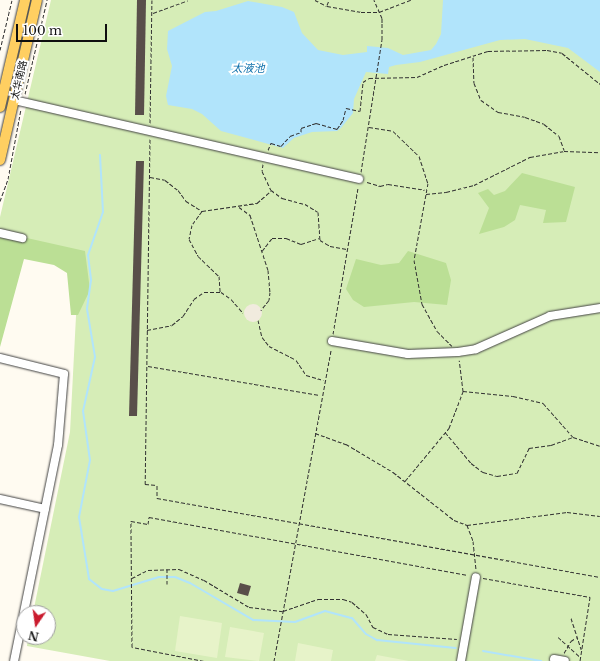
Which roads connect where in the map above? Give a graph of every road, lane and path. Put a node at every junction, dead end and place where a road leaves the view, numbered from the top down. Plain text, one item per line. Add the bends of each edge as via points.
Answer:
1 (12, 0) edge
2 (25, 0) edge
3 (37, 0) edge
4 (152, 0) edge
5 (188, 0) edge
6 (314, 0) edge
7 (329, 0) edge
8 (374, 0) edge
9 (411, 0) edge
10 (327, 6) junction
11 (379, 12) junction
12 (152, 13) junction
13 (0, 50) edge
14 (473, 56) junction
15 (377, 77) junction
16 (600, 84) edge
17 (14, 100) junction
18 (0, 107) edge
19 (368, 126) junction
20 (150, 131) junction
21 (269, 148) dead end
22 (564, 151) junction
23 (600, 152) edge
24 (265, 157) junction
25 (0, 160) edge
26 (150, 177) junction
27 (359, 179) junction
28 (271, 190) junction
29 (426, 190) junction
30 (425, 194) junction
31 (239, 207) junction
32 (202, 211) junction
33 (0, 233) edge
34 (22, 238) dead end
35 (319, 238) junction
36 (348, 249) junction
37 (262, 252) junction
38 (220, 292) junction
39 (600, 308) edge
40 (261, 310) dead end
41 (243, 313) dead end
42 (258, 320) dead end
43 (148, 330) junction
44 (332, 341) junction
45 (458, 352) junction
46 (0, 358) edge
47 (147, 366) junction
48 (324, 380) junction
49 (463, 391) junction
50 (321, 396) junction
51 (445, 432) junction
52 (315, 433) junction
53 (573, 437) junction
54 (600, 446) edge
55 (406, 481) junction
56 (0, 499) edge
57 (45, 509) junction
58 (600, 516) edge
59 (300, 524) junction
60 (468, 525) junction
61 (296, 544) junction
62 (475, 555) junction
63 (167, 569) junction
64 (476, 577) junction
65 (600, 577) edge
66 (132, 579) junction
67 (167, 584) dead end
68 (26, 605) edge
69 (283, 611) junction
70 (571, 618) dead end
71 (558, 637) dead end
72 (577, 637) junction
73 (465, 639) junction
74 (17, 645) edge
75 (568, 646) junction
76 (581, 650) junction
77 (580, 657) junction
78 (554, 659) dead end
79 (14, 661) edge
80 (204, 661) edge
81 (274, 661) edge
82 (461, 661) edge
83 (564, 661) edge
84 (580, 661) edge

1 - 13 path
2 - 18 main road, 太华南路
3 - 17 main road, 太华南路
4 - 12 path
5 - 12 path
6 - 10 path
7 - 10 path
8 - 11 path
9 - 11 path
10 - 11 path via 355,12
11 - 15 path via 382,18 382,40
12 - 20 path
14 - 15 path via 444,65 417,78
14 - 16 path via 488,51 517,50 562,53
14 - 22 path via 474,83 482,100 498,112 544,124 559,136
15 - 19 path
15 - 21 path via 363,82 360,111 346,108 337,129 316,123 301,128 301,132 290,136 281,146 270,143
17 - 20 street
17 - 25 main road, 太华南路
19 - 27 path
19 - 29 path via 393,131 419,156 428,183
20 - 24 street
20 - 26 path
22 - 23 path
22 - 30 path via 530,157 474,185
24 - 27 street
24 - 28 path via 262,171
26 - 32 path via 165,180 178,190 186,201
26 - 43 path
27 - 29 path via 375,186 388,184
27 - 36 path
28 - 31 path via 257,203
28 - 35 path via 282,198 305,204 318,212
29 - 30 path
30 - 45 path via 414,260 422,304 437,331
31 - 32 path
31 - 37 path via 250,215
32 - 38 path via 192,225 190,239 198,256 219,276
33 - 34 street
35 - 36 path via 330,246
35 - 37 path via 306,244 286,238 272,238
36 - 44 path
37 - 40 path via 268,270 270,292 269,300
38 - 41 path via 231,299
38 - 43 path via 200,295 172,324
39 - 45 street via 550,316 476,349
42 - 48 path via 262,337 269,346 296,360 306,375
43 - 47 path
44 - 45 street via 408,354
44 - 48 path
45 - 49 path
46 - 57 street via 64,374 58,446
47 - 50 path
47 - 59 path via 145,484 157,485 157,498
48 - 50 path
49 - 51 path
49 - 53 path via 513,396 543,403
50 - 52 path
51 - 53 path via 471,463 483,472 496,476 517,473 529,448 551,445
51 - 55 path
52 - 55 path via 346,444
52 - 59 path
53 - 54 path
55 - 60 path via 454,520
56 - 57 street
57 - 68 street
58 - 60 path via 567,512
59 - 61 path
59 - 62 path
60 - 62 path
61 - 64 path
61 - 66 path via 149,517 148,524 131,521
61 - 69 path
62 - 64 path
62 - 65 path
63 - 66 path via 148,570
63 - 67 path
63 - 69 path via 191,573 249,607
64 - 73 street
64 - 76 path via 590,598
66 - 80 path via 132,647
69 - 73 path via 318,599 343,599 352,602 366,614 373,627 388,634
69 - 81 path
70 - 72 path
71 - 75 path
72 - 75 path
72 - 76 path
73 - 82 street
74 - 79 street
75 - 77 path
75 - 83 path
76 - 77 path
77 - 84 path
78 - 83 street

